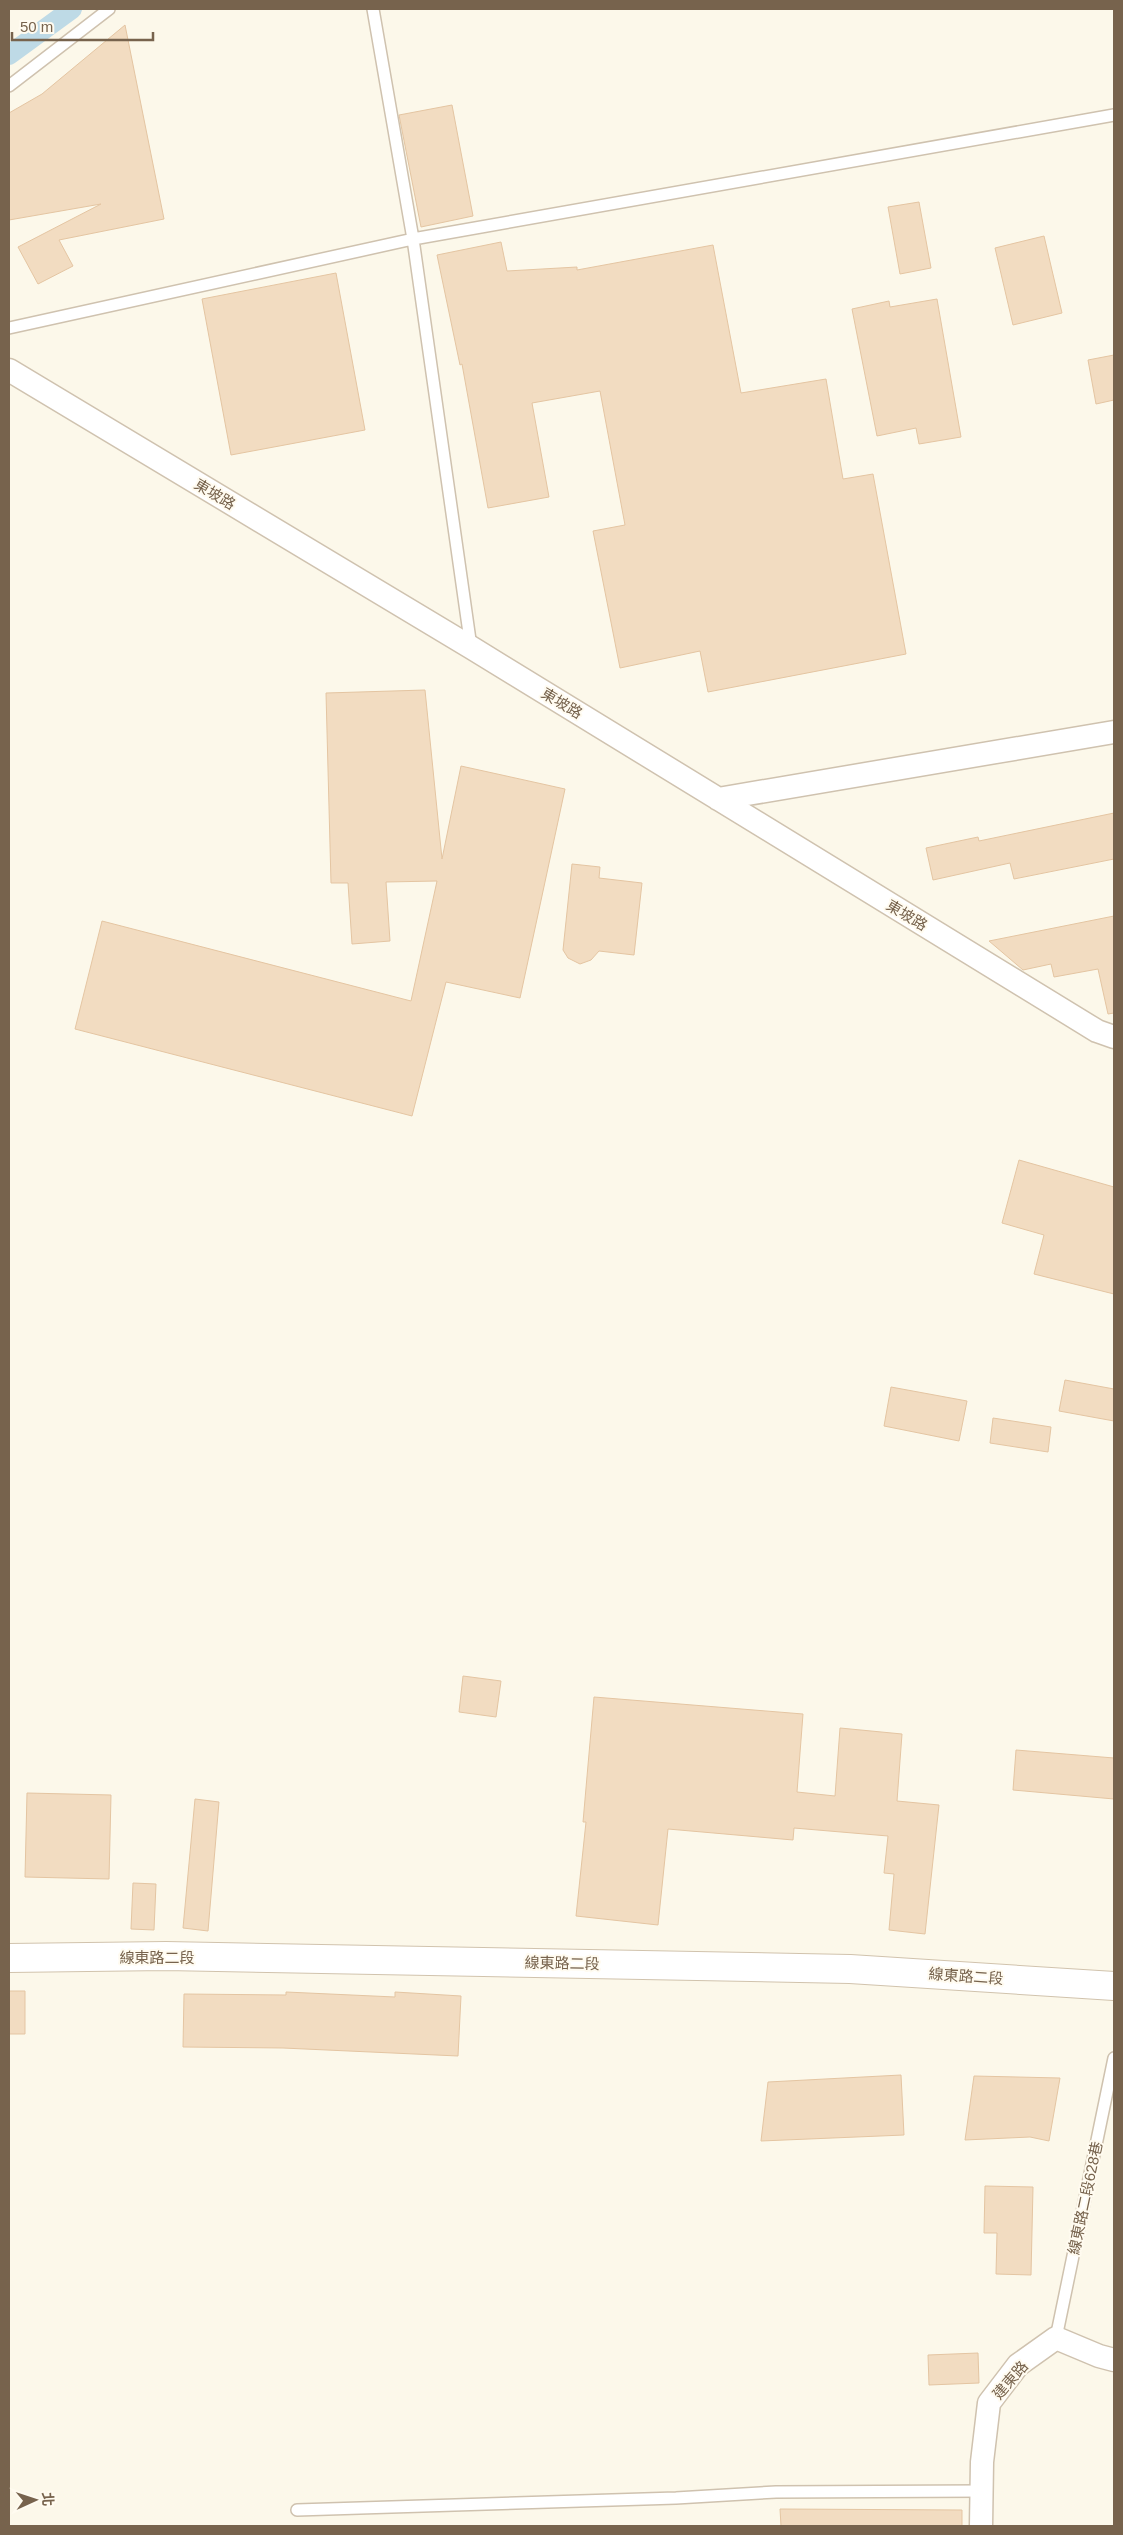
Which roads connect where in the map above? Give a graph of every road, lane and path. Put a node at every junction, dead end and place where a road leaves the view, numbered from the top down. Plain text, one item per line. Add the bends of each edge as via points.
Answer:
1 (109, 9) edge
2 (373, 9) edge
3 (9, 86) edge
4 (1114, 115) edge
5 (413, 239) junction
6 (9, 328) edge
7 (9, 370) edge
8 (472, 648) junction
9 (1114, 732) edge
10 (718, 799) junction
11 (1114, 1037) edge
12 (9, 1958) edge
13 (1114, 1986) edge
14 (1114, 2058) edge
15 (1056, 2338) junction
16 (1114, 2360) edge
17 (982, 2492) junction
18 (297, 2510) dead end
19 (981, 2526) edge

1 - 3 lane
2 - 5 lane
4 - 5 lane
5 - 6 lane
5 - 8 lane
7 - 8 street, 東坡路
8 - 10 street, 東坡路
9 - 10 street
10 - 11 street, 東坡路 via 1097,1031
12 - 13 main road, 線東路二段 via 166,1956 820,1968
14 - 15 lane, 線東路二段628巷
15 - 16 street
15 - 17 street, 建東路 via 1018,2365 989,2403
17 - 18 lane via 776,2492
17 - 19 street, 建東路

